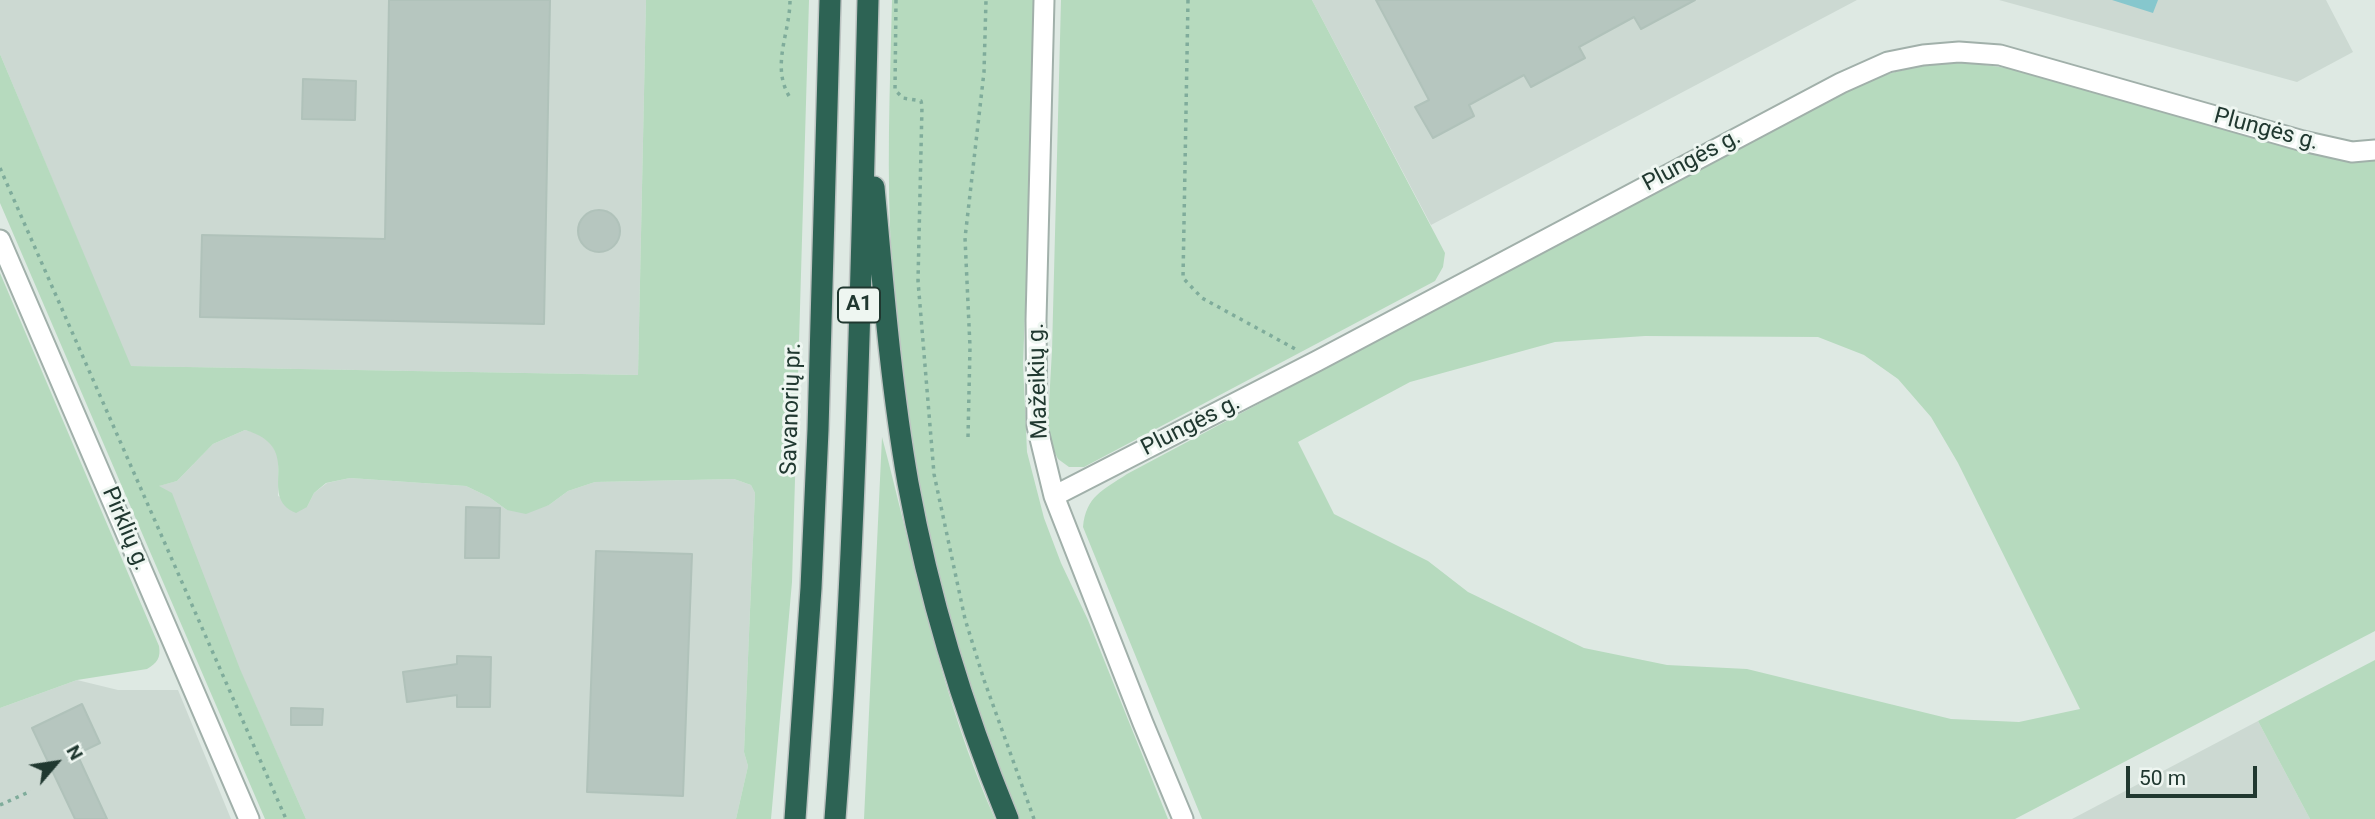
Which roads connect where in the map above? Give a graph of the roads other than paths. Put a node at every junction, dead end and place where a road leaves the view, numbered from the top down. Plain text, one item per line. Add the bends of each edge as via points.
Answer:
1 (830, 0) edge
2 (868, 0) edge
3 (1044, 0) edge
4 (866, 96) junction
5 (2375, 150) edge
6 (0, 240) edge
7 (1054, 496) junction
8 (249, 819) edge
9 (795, 819) edge
10 (835, 819) edge
11 (1008, 819) edge
12 (1184, 819) edge

1 - 9 highway, Savanorių pr. / A1 via 818,430
2 - 4 highway, A1
3 - 7 street, Mažeikių g. via 1035,396 1037,426
4 - 10 highway, A1 via 852,528
4 - 11 highway via 885,306 908,483 956,676
5 - 7 street, Plungės g. via 2352,152 2303,141 2000,55 1959,52 1888,62
6 - 8 street, Pirklių g.
7 - 12 street, Mažeikių g.

